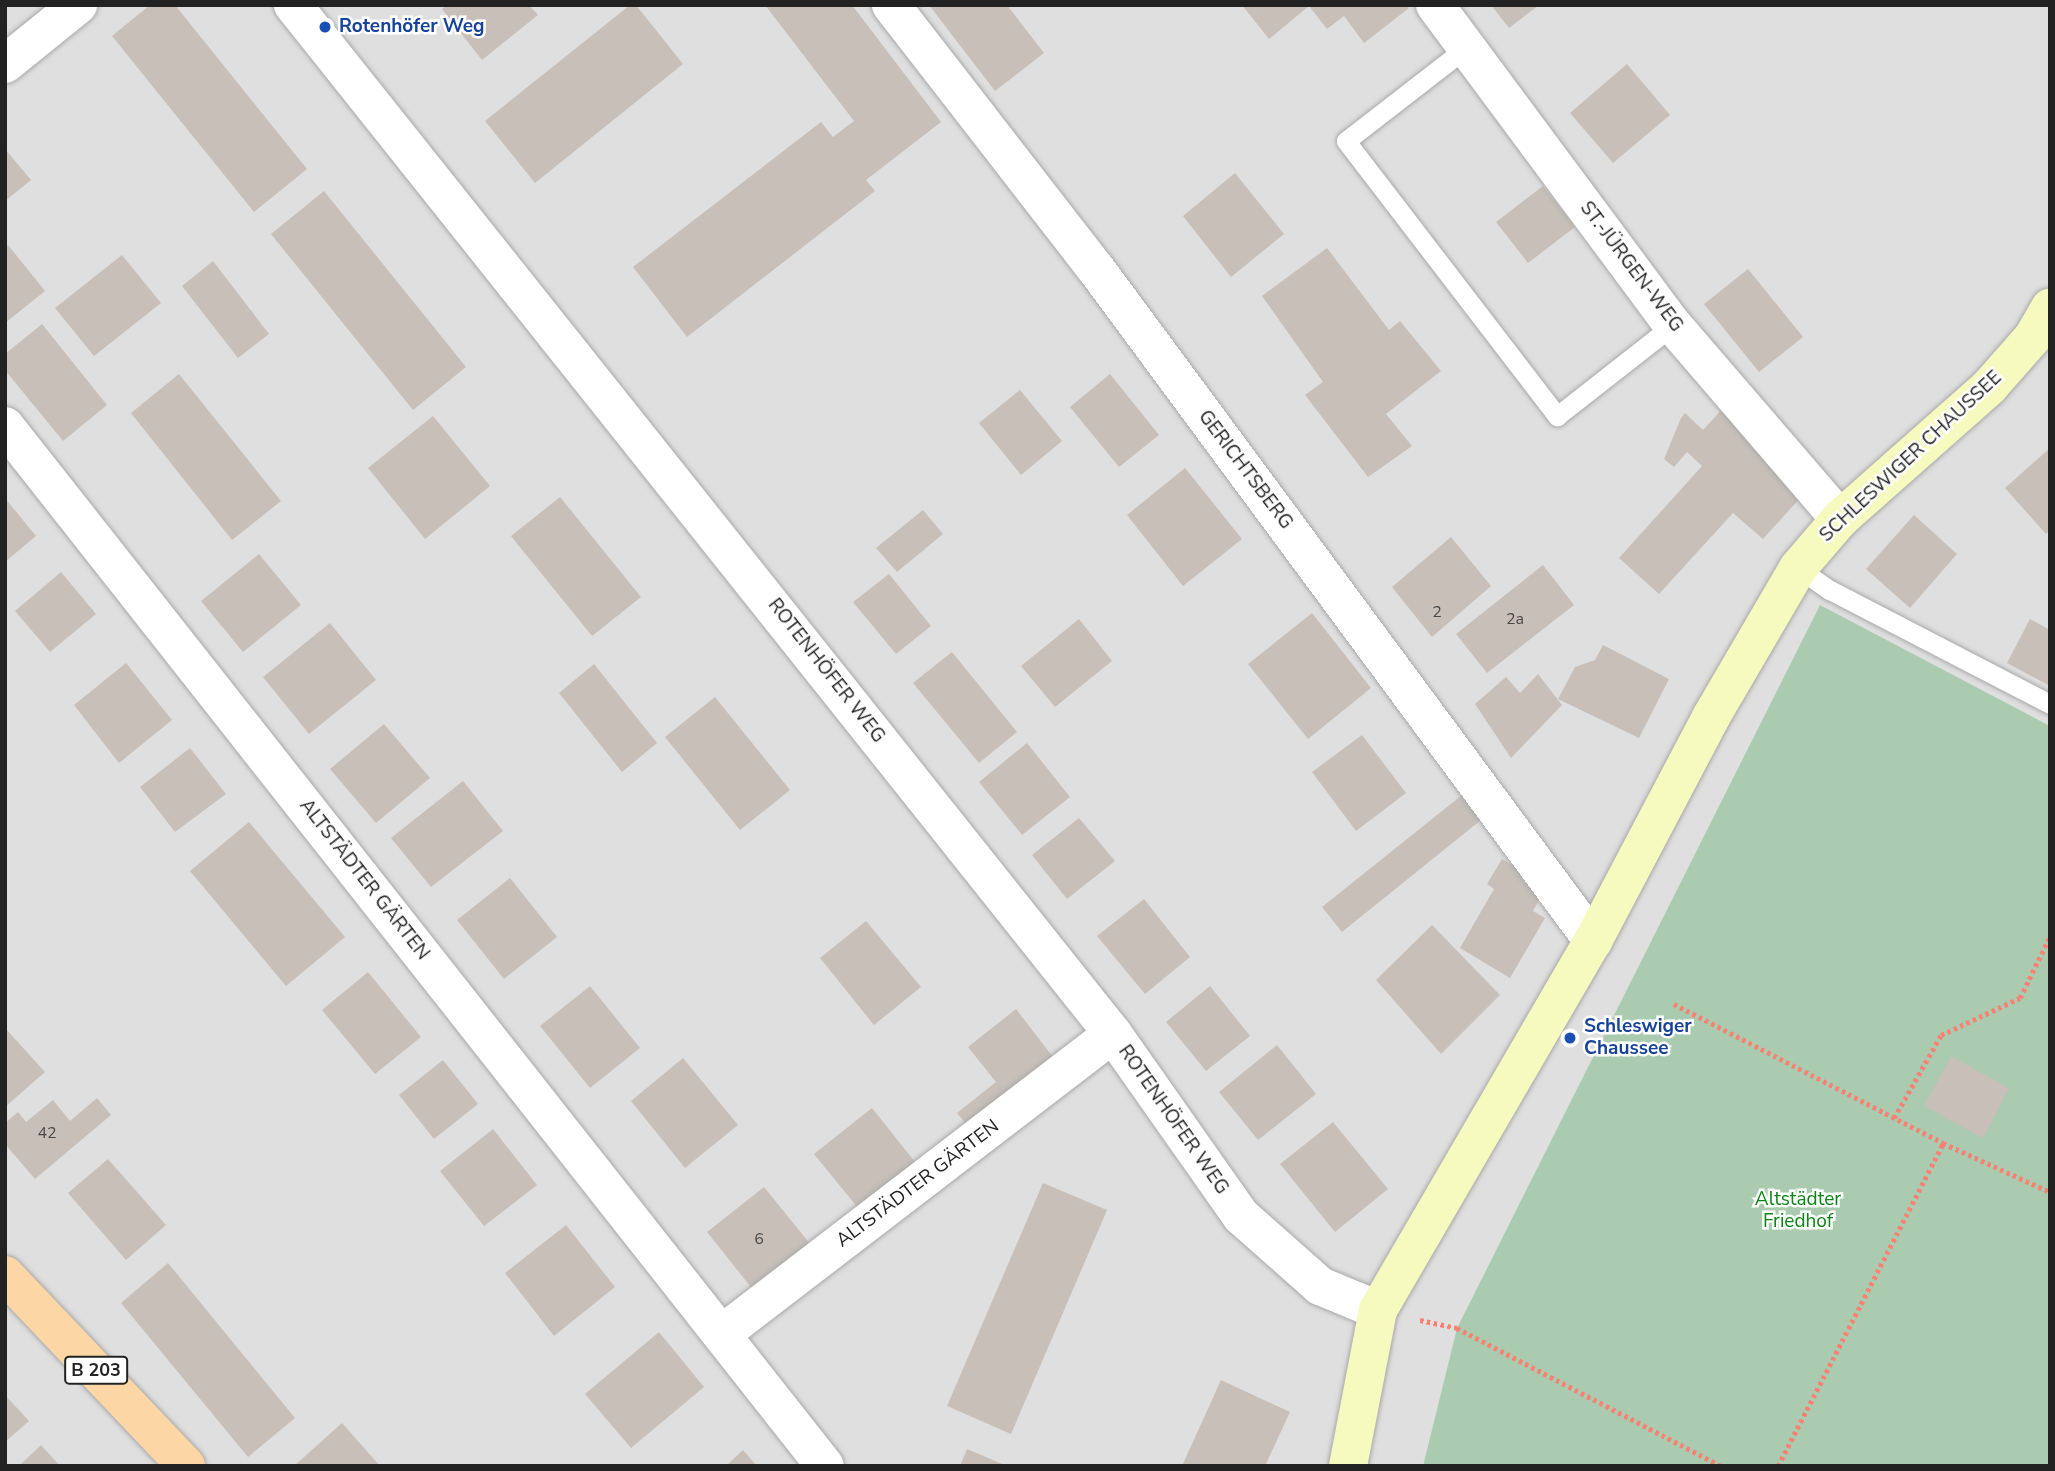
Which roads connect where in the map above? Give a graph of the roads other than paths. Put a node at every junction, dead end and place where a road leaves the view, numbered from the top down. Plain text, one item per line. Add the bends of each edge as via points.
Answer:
1 (78, 5) edge
2 (293, 5) edge
3 (891, 5) edge
4 (1435, 5) edge
5 (1467, 47) junction
6 (5, 64) edge
7 (1673, 325) junction
8 (2044, 330) edge
9 (5, 426) edge
10 (1840, 519) junction
11 (1798, 568) junction
12 (2050, 704) edge
13 (1593, 941) junction
14 (1112, 1034) junction
15 (5, 1275) edge
16 (1378, 1310) junction
17 (723, 1333) junction
18 (186, 1466) edge
19 (825, 1466) edge
20 (1348, 1466) edge

1 - 6 street
2 - 14 street, ROTENHÖFER WEG
3 - 13 street, GERICHTSBERG via 1096,269
4 - 5 street, ST.-JÜRGEN-WEG
5 - 7 street, ST.-JÜRGEN-WEG
5 - 7 lane via 1346,141 1557,416
7 - 10 street, ST.-JÜRGEN-WEG
8 - 10 street, SCHLESWIGER CHAUSSEE via 1989,387
9 - 17 street, ALTSTÄDTER GÄRTEN
10 - 11 street, SCHLESWIGER CHAUSSEE
11 - 12 lane via 1830,590
11 - 13 street, SCHLESWIGER CHAUSSEE via 1711,717
13 - 16 street, SCHLESWIGER CHAUSSEE
14 - 16 street, ROTENHÖFER WEG via 1241,1216 1320,1286
14 - 17 street, ALTSTÄDTER GÄRTEN
15 - 18 main road, B 203
16 - 20 street, SCHLESWIGER CHAUSSEE
17 - 19 street, ALTSTÄDTER GÄRTEN

